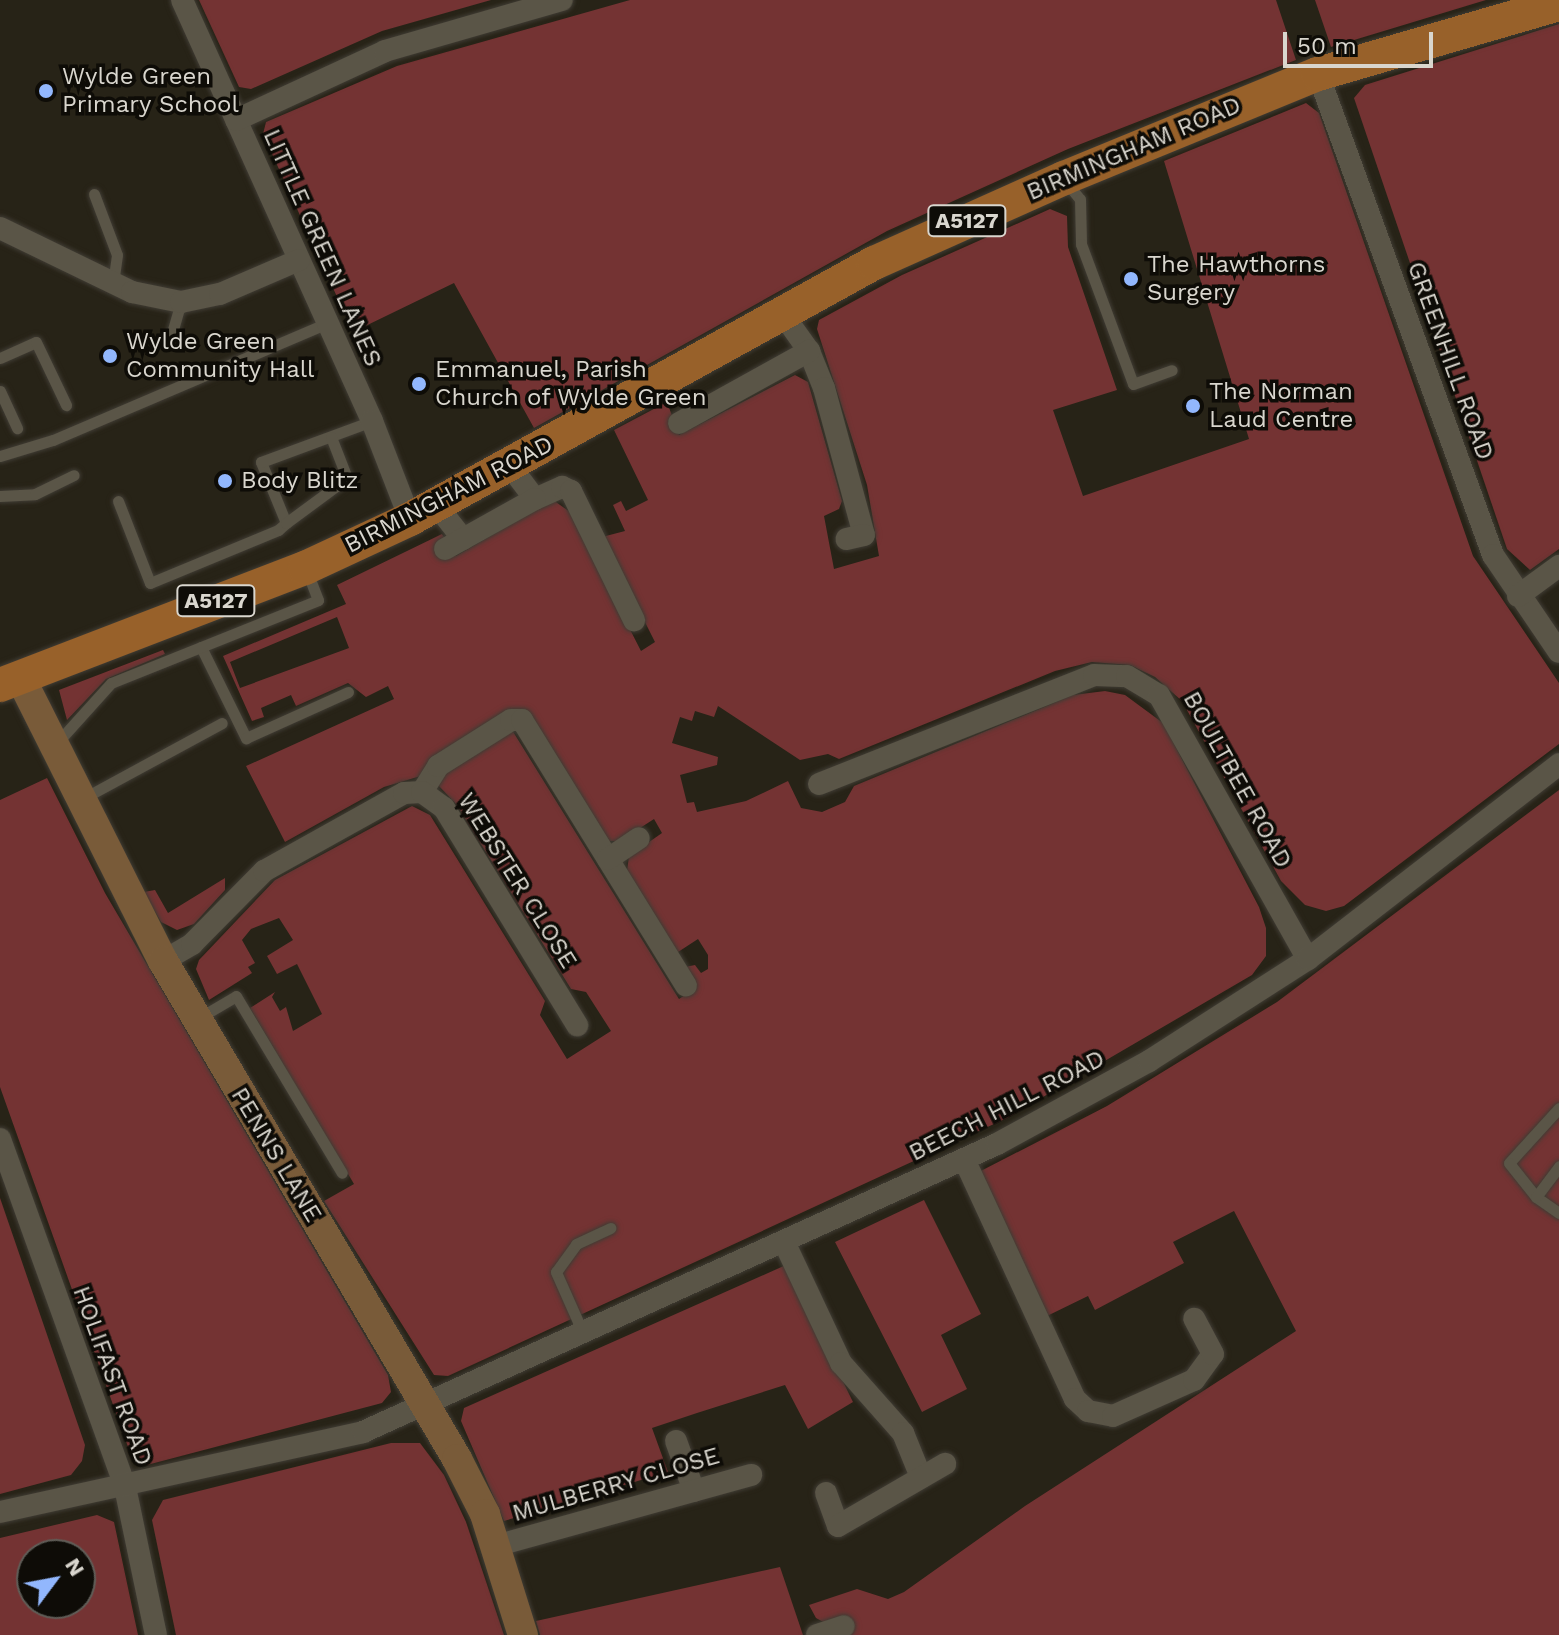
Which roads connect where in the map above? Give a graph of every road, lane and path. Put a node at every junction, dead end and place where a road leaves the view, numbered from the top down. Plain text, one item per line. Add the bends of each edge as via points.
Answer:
1 (182, 0) edge
2 (562, 0) edge
3 (1559, 4) edge
4 (1318, 74) junction
5 (236, 120) junction
6 (1064, 178) junction
7 (94, 194) dead end
8 (0, 228) edge
9 (299, 260) junction
10 (113, 283) junction
11 (181, 302) junction
12 (782, 313) junction
13 (327, 323) junction
14 (172, 333) dead end
15 (809, 351) junction
16 (0, 358) edge
17 (1172, 370) dead end
18 (0, 391) edge
19 (66, 405) dead end
20 (372, 421) junction
21 (679, 423) dead end
22 (17, 428) dead end
23 (331, 437) junction
24 (0, 456) edge
25 (510, 466) junction
26 (74, 475) dead end
27 (0, 496) edge
28 (535, 499) junction
29 (118, 501) dead end
30 (424, 512) junction
31 (286, 523) junction
32 (846, 539) dead end
33 (1559, 566) edge
34 (305, 568) junction
35 (1518, 596) junction
36 (634, 620) dead end
37 (201, 647) junction
38 (1559, 652) edge
39 (10, 681) edge
40 (348, 692) dead end
41 (222, 723) dead end
42 (55, 745) junction
43 (1559, 764) edge
44 (819, 784) dead end
45 (422, 792) junction
46 (81, 799) junction
47 (639, 838) dead end
48 (608, 859) junction
49 (1308, 959) junction
50 (163, 961) junction
51 (686, 986) dead end
52 (197, 1019) junction
53 (577, 1025) dead end
54 (1559, 1108) edge
55 (0, 1139) edge
56 (964, 1159) junction
57 (1559, 1166) edge
58 (342, 1173) dead end
59 (1536, 1197) junction
60 (1559, 1213) edge
61 (610, 1228) dead end
62 (785, 1244) junction
63 (1194, 1319) dead end
64 (584, 1334) junction
65 (427, 1405) junction
66 (676, 1441) dead end
67 (945, 1464) dead end
68 (751, 1475) dead end
69 (921, 1477) junction
70 (125, 1487) junction
71 (694, 1491) junction
72 (826, 1493) dead end
73 (0, 1512) edge
74 (495, 1546) junction
75 (844, 1626) dead end
76 (812, 1629) edge
77 (156, 1635) edge
78 (523, 1635) edge

1 - 5 street, LITTLE GREEN LANES
2 - 5 street via 385,51
3 - 4 main road, BIRMINGHAM ROAD / A5127
4 - 6 main road, BIRMINGHAM ROAD / A5127
4 - 35 street, GREENHILL ROAD via 1493,555
5 - 9 street, LITTLE GREEN LANES
6 - 12 main road, BIRMINGHAM ROAD / A5127 via 874,263
6 - 17 lane via 1080,199 1081,244 1133,384
7 - 10 lane via 117,255
8 - 10 street
9 - 11 street via 220,294
9 - 13 street, LITTLE GREEN LANES
10 - 11 street
11 - 14 lane
12 - 15 street
12 - 25 main road, BIRMINGHAM ROAD / A5127
13 - 20 street, LITTLE GREEN LANES
13 - 24 lane
15 - 21 street
15 - 32 street via 864,535
16 - 19 lane via 36,342
18 - 22 lane
20 - 23 lane
20 - 30 street, LITTLE GREEN LANES
23 - 31 lane via 347,478
23 - 31 lane via 261,462
25 - 28 street
25 - 30 main road, BIRMINGHAM ROAD / A5127
26 - 27 lane via 35,494
28 - 30 street, LITTLE GREEN LANES via 454,544
28 - 36 street via 562,487 571,491
29 - 31 lane via 150,583
30 - 34 main road, BIRMINGHAM ROAD / A5127
33 - 35 street
34 - 37 lane via 318,600
34 - 39 main road, BIRMINGHAM ROAD / A5127
35 - 38 street, GREENHILL ROAD
37 - 40 lane via 246,738
37 - 42 lane via 111,683
39 - 42 main road, PENNS LANE
41 - 46 lane
42 - 46 main road, PENNS LANE
43 - 49 street, BEECH HILL ROAD
44 - 49 street, BOULTBEE ROAD via 1094,675 1127,676 1159,695
45 - 48 street via 438,766 511,720 522,720
45 - 50 street, WEBSTER CLOSE via 404,793 264,871 192,944
45 - 53 street, WEBSTER CLOSE via 444,808
46 - 50 main road, PENNS LANE
47 - 48 street
48 - 51 street
49 - 56 street, BEECH HILL ROAD via 1149,1061
50 - 52 main road, PENNS LANE
52 - 58 lane via 236,996
52 - 65 main road, PENNS LANE
54 - 59 lane via 1509,1163
55 - 70 street, HOLIFAST ROAD
56 - 62 street, BEECH HILL ROAD
56 - 63 street via 1075,1399 1088,1411 1113,1416 1194,1380 1213,1354
57 - 59 lane
59 - 60 lane
61 - 64 lane via 576,1244 556,1272
62 - 64 street, BEECH HILL ROAD
62 - 69 street via 841,1363 903,1433
64 - 65 street, BEECH HILL ROAD
65 - 70 street, BEECH HILL ROAD via 363,1432
65 - 74 main road, PENNS LANE via 485,1514
66 - 71 street
67 - 69 street
68 - 71 street, MULBERRY CLOSE
69 - 72 street via 838,1526
70 - 73 street, BEECH HILL ROAD
70 - 77 street, HOLIFAST ROAD
71 - 74 street, MULBERRY CLOSE
74 - 78 main road, PENNS LANE
75 - 76 street

